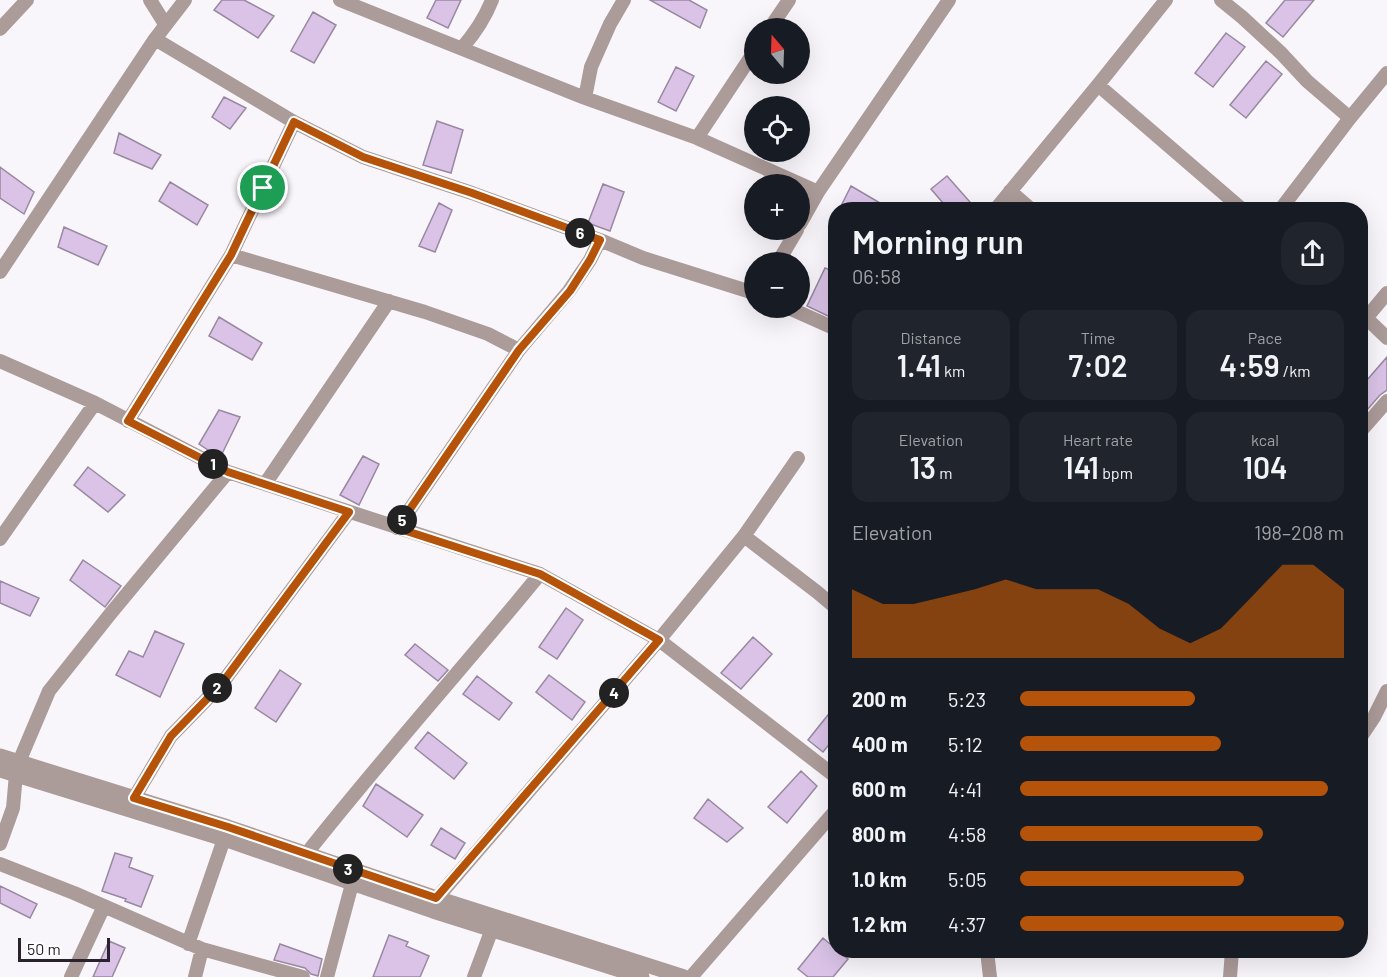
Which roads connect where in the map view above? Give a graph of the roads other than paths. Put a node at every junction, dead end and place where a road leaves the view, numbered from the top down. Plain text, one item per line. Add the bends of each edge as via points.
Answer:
1 (150, 0) edge
2 (185, 0) edge
3 (342, 0) edge
4 (492, 0) edge
5 (624, 0) edge
6 (789, 0) edge
7 (949, 0) edge
8 (1166, 0) edge
9 (1221, 0) edge
10 (18, 3) edge
11 (777, 18) edge
12 (165, 24) junction
13 (0, 29) edge
14 (154, 39) junction
15 (462, 48) junction
16 (744, 67) edge
17 (1387, 73) edge
18 (1098, 85) junction
19 (585, 98) junction
20 (1350, 118) junction
21 (294, 122) junction
22 (697, 138) junction
23 (1010, 191) junction
24 (818, 192) junction
25 (1001, 202) edge
26 (1023, 202) edge
27 (1234, 202) edge
28 (1286, 202) edge
29 (810, 206) edge
30 (600, 240) junction
31 (231, 255) junction
32 (0, 272) edge
33 (744, 290) edge
34 (1387, 293) edge
35 (389, 301) junction
36 (1368, 311) edge
37 (810, 317) edge
38 (1368, 319) edge
39 (828, 325) edge
40 (1387, 338) edge
41 (519, 350) junction
42 (0, 361) edge
43 (1387, 401) edge
44 (95, 403) junction
45 (128, 421) junction
46 (1368, 423) edge
47 (798, 458) dead end
48 (228, 472) junction
49 (265, 484) junction
50 (349, 512) junction
51 (397, 528) junction
52 (744, 536) junction
53 (0, 539) edge
54 (540, 574) junction
55 (828, 601) edge
56 (659, 640) junction
57 (1387, 692) edge
58 (1368, 726) edge
59 (0, 756) edge
60 (17, 768) junction
61 (0, 770) edge
62 (828, 771) edge
63 (134, 798) junction
64 (828, 819) edge
65 (224, 839) junction
66 (0, 844) edge
67 (307, 853) junction
68 (0, 864) edge
69 (352, 884) junction
70 (436, 898) junction
71 (104, 906) junction
72 (492, 929) junction
73 (188, 944) junction
74 (202, 949) junction
75 (988, 958) edge
76 (1231, 958) edge
77 (71, 977) edge
78 (195, 977) edge
79 (303, 977) edge
80 (327, 977) edge
81 (474, 977) edge
82 (642, 977) edge
83 (684, 977) edge
84 (691, 977) edge
85 (990, 977) edge
86 (1230, 977) edge

1 - 12 street
2 - 12 street
3 - 15 street
4 - 15 street via 486,16
5 - 19 street via 591,67
6 - 11 street
7 - 24 street
8 - 18 street
9 - 20 street
10 - 13 street
12 - 14 street
14 - 21 street
14 - 32 street
15 - 19 street
16 - 22 street
17 - 20 street
18 - 23 street
18 - 27 street
19 - 22 street
20 - 28 street
21 - 30 street via 363,157
21 - 31 street
22 - 24 street
23 - 25 street
23 - 26 street
24 - 29 street
30 - 33 street
30 - 41 street via 570,291
31 - 35 street
31 - 45 street
34 - 36 street
35 - 41 street via 488,334
35 - 49 street
37 - 39 street
38 - 40 street
41 - 51 street
42 - 44 street
43 - 46 street
44 - 45 street
44 - 53 street
45 - 48 street
47 - 52 street
48 - 49 street
48 - 60 street via 49,691
49 - 50 street
50 - 51 street
50 - 63 street via 226,678 171,736
51 - 54 street
52 - 55 street
52 - 56 street
54 - 56 street
54 - 67 street
56 - 62 street
56 - 70 street
57 - 58 street
59 - 60 street
60 - 61 street
60 - 63 street
60 - 65 street
60 - 66 street via 13,808
63 - 67 street
64 - 84 street
65 - 69 street
65 - 73 street
67 - 70 street
68 - 71 street
69 - 72 street
69 - 80 street
70 - 83 street
71 - 73 street
71 - 77 street
72 - 81 street
72 - 82 street
73 - 74 street
74 - 78 street
74 - 79 street
75 - 85 street
76 - 86 street

